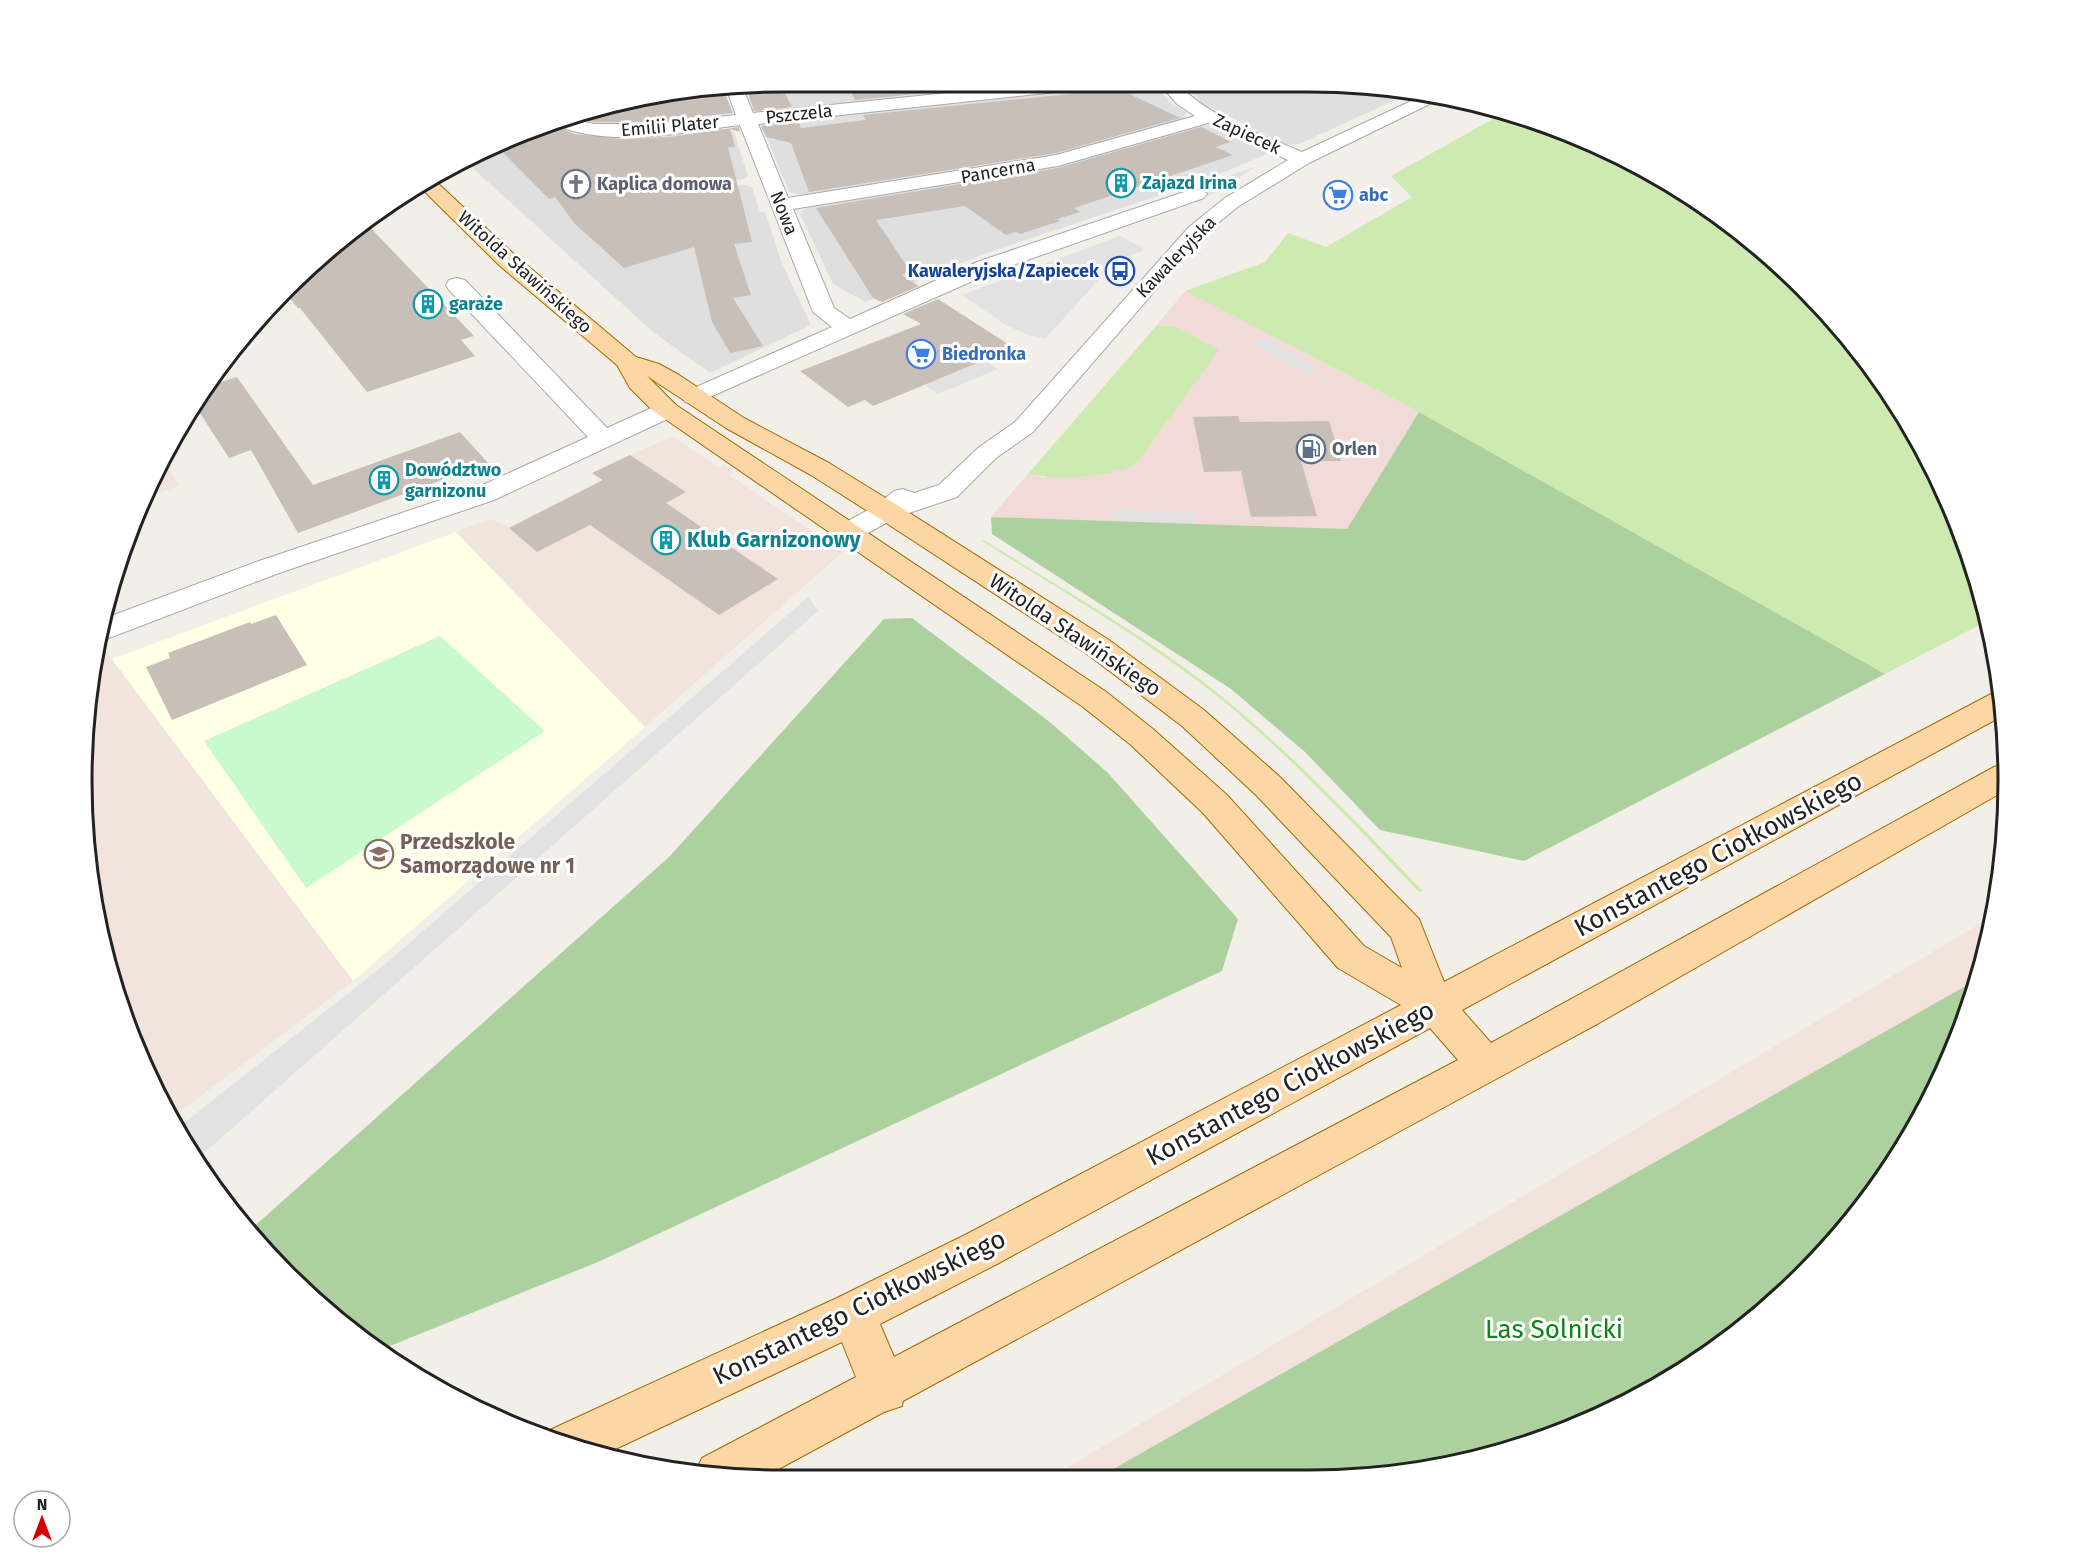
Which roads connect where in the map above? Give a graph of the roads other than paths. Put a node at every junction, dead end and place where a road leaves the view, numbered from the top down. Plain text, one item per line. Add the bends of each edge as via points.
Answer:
1 (1008, 92) edge
2 (1176, 92) edge
3 (736, 93) edge
4 (1424, 101) edge
5 (1210, 117) junction
6 (745, 120) junction
7 (572, 124) edge
8 (1302, 159) junction
9 (431, 187) edge
10 (1197, 194) dead end
11 (781, 205) junction
12 (457, 285) dead end
13 (848, 327) junction
14 (628, 362) junction
15 (694, 397) junction
16 (667, 410) junction
17 (603, 438) junction
18 (887, 511) junction
19 (849, 532) junction
20 (109, 627) edge
21 (1994, 706) edge
22 (1998, 780) edge
23 (1434, 1005) junction
24 (1486, 1065) junction
25 (853, 1314) junction
26 (885, 1389) junction
27 (582, 1440) edge
28 (734, 1468) edge

1 - 6 street, Pszczela
2 - 5 street, Zapiecek
3 - 6 street, Nowa
4 - 8 street, Kawaleryjska
5 - 8 street, Zapiecek
5 - 11 street, Pancerna via 1058,160
6 - 7 street, Emilii Plater via 620,131
6 - 11 street, Nowa
8 - 18 street, Kawaleryjska via 1261,182 1196,231 1030,420 987,453 948,491
9 - 14 main road, Witolda Sławińskiego via 526,277
10 - 13 street, Kawaleryjska via 985,267
11 - 13 street, Nowa via 824,312
12 - 17 street
13 - 15 street, Kawaleryjska
14 - 15 main road, Witolda Sławińskiego via 651,369
14 - 16 main road, Witolda Sławińskiego via 645,391
15 - 16 main road
15 - 18 main road, Witolda Sławińskiego
16 - 17 street
16 - 19 main road, Witolda Sławińskiego
17 - 20 street via 484,494 269,567
18 - 19 street, Kawaleryjska
18 - 23 main road, Witolda Sławińskiego via 1098,646 1193,718 1268,786 1406,928
19 - 23 main road, Witolda Sławińskiego via 1094,699 1142,737 1215,804 1351,957
21 - 23 main road, Konstantego Ciołkowskiego
22 - 24 main road
23 - 24 main road, Witolda Sławińskiego
23 - 25 main road, Konstantego Ciołkowskiego via 982,1249
24 - 26 main road
25 - 26 main road
25 - 27 main road, Konstantego Ciołkowskiego
26 - 28 main road

